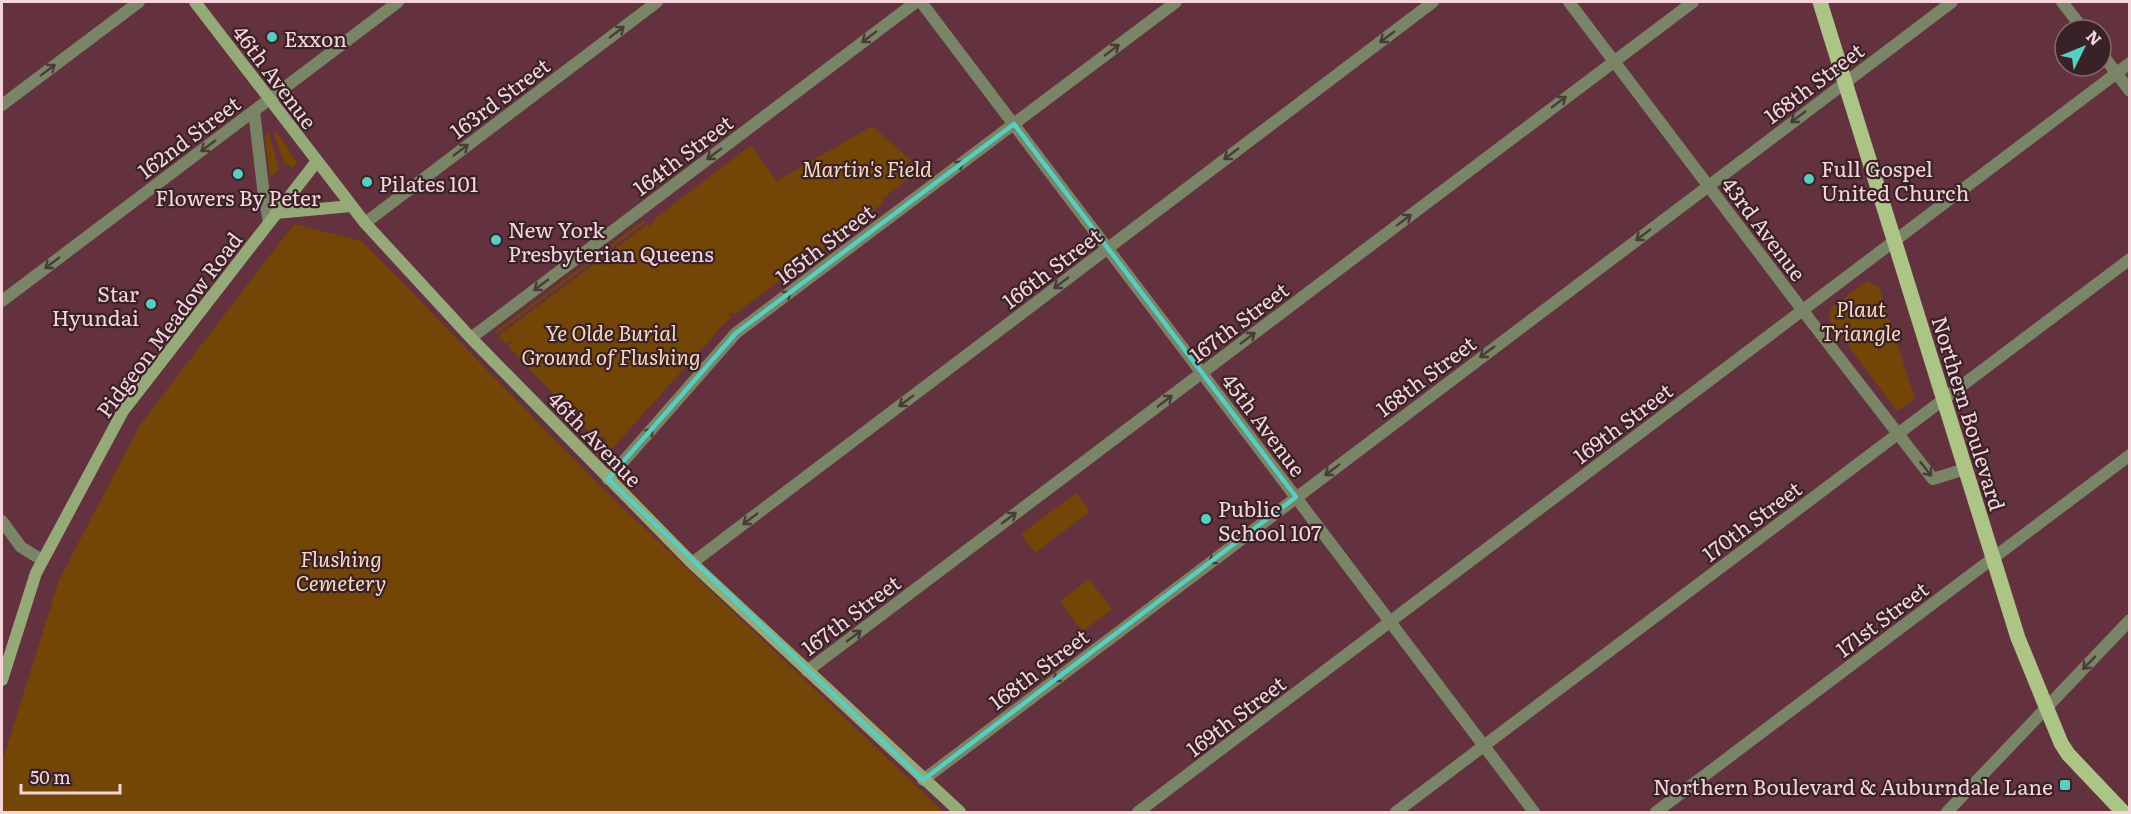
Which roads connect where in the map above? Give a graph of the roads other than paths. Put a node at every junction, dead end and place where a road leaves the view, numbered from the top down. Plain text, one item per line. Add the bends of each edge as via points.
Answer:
1 (139, 2) edge
2 (195, 2) edge
3 (398, 2) edge
4 (657, 2) edge
5 (916, 2) edge
6 (921, 2) edge
7 (1176, 2) edge
8 (1433, 2) edge
9 (1569, 2) edge
10 (1693, 2) edge
11 (1820, 2) edge
12 (1952, 2) edge
13 (2062, 2) edge
14 (2075, 18) edge
15 (1614, 61) junction
16 (2130, 63) edge
17 (2113, 69) edge
18 (2116, 73) junction
19 (1845, 82) junction
20 (2130, 91) edge
21 (269, 99) junction
22 (2, 105) edge
23 (254, 111) junction
24 (1014, 124) junction
25 (316, 161) junction
26 (1708, 185) junction
27 (351, 206) junction
28 (272, 218) junction
29 (365, 224) junction
30 (1894, 240) junction
31 (1108, 248) junction
32 (2130, 259) edge
33 (2, 302) edge
34 (1802, 310) junction
35 (471, 338) junction
36 (1202, 373) junction
37 (1943, 399) junction
38 (1898, 434) junction
39 (2130, 455) edge
40 (1965, 469) junction
41 (608, 479) junction
42 (1296, 497) junction
43 (2, 521) edge
44 (1993, 558) junction
45 (42, 560) junction
46 (692, 563) junction
47 (2130, 620) edge
48 (1390, 622) junction
49 (807, 671) junction
50 (2, 680) edge
51 (2045, 708) junction
52 (1484, 747) junction
53 (923, 780) junction
54 (960, 813) edge
55 (1138, 813) edge
56 (1396, 813) edge
57 (1534, 813) edge
58 (1656, 813) edge
59 (1947, 813) edge
60 (2123, 813) edge

22 -> 1 street
2 - 21 street, 46th Avenue
3 - 21 street, 162nd Street
29 -> 4 street, 163rd Street
5 -> 35 street, 164th Street
6 - 24 street, 45th Avenue
24 -> 7 street, 165th Street
8 -> 31 street, 166th Street
9 - 15 street, 43rd Avenue
10 - 15 street, 167th Street
11 - 19 main road, Northern Boulevard
12 - 19 street, 168th Street
13 - 14 street
15 - 26 street, 43rd Avenue
36 -> 15 street, 167th Street
16 - 18 street, 169th Street
17 - 18 street
18 - 20 street
18 - 30 street, 169th Street
19 -> 26 street, 168th Street
19 - 30 main road, Northern Boulevard
21 - 23 street, 162nd Street
21 - 25 street, 46th Avenue
23 - 28 street, Pidgeon Meadow Road
23 -> 33 street, 162nd Street
24 - 31 street, 45th Avenue
41 -> 24 street, 165th Street via 736,333
25 - 27 street, 46th Avenue
25 - 28 street, Pidgeon Meadow Road
26 - 34 street, 43rd Avenue
26 -> 42 street, 168th Street
27 - 28 street
27 - 29 street, 46th Avenue
28 - 45 street, Pidgeon Meadow Road via 123,411
29 - 35 street, 46th Avenue
30 - 34 street, 169th Street
30 - 37 main road, Northern Boulevard
31 - 36 street, 45th Avenue
31 -> 46 street, 166th Street
32 - 37 street, 170th Street
34 - 38 street, 43rd Avenue
34 - 48 street, 169th Street
35 - 41 street, 46th Avenue
36 - 42 street, 45th Avenue
49 -> 36 street, 167th Street
37 - 38 street, 170th Street
37 - 40 main road, Northern Boulevard
38 -> 40 street, 43rd Avenue via 1933,479
38 - 52 street, 170th Street
39 - 44 street, 171st Street
40 - 44 main road, Northern Boulevard
41 - 46 street, 46th Avenue
42 - 48 street, 45th Avenue
42 -> 53 street, 168th Street
43 - 45 street via 21,547
44 - 51 main road, Northern Boulevard
44 - 58 street, 171st Street
45 - 50 street, Pidgeon Meadow Road
46 - 49 street, 46th Avenue
47 -> 51 street
48 - 52 street, 45th Avenue
48 - 55 street, 169th Street
49 - 53 street, 46th Avenue
51 - 59 street
51 - 60 main road, Northern Boulevard via 2068,754
52 - 56 street, 170th Street
52 - 57 street, 45th Avenue
53 - 54 street, 46th Avenue

